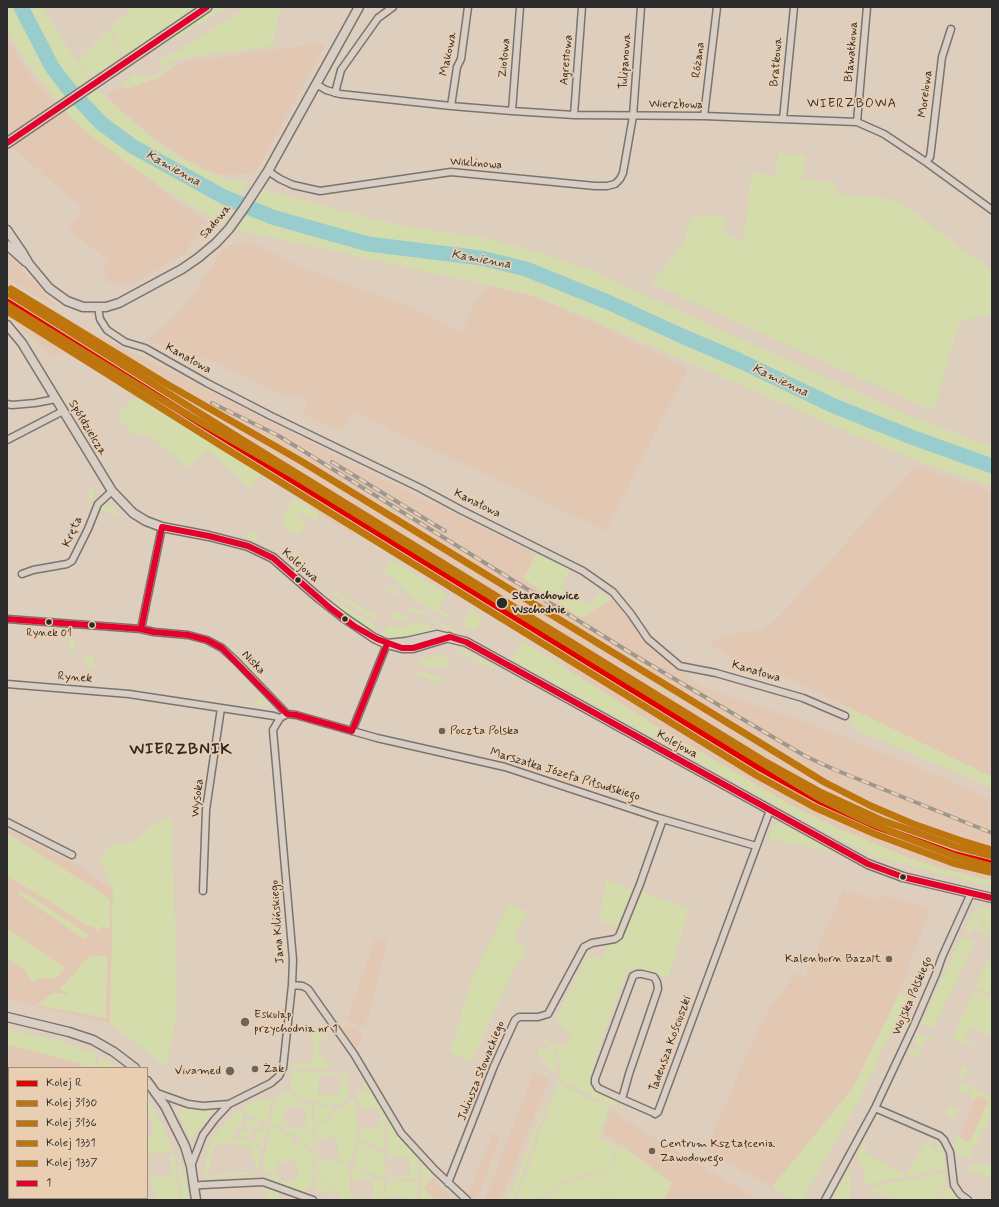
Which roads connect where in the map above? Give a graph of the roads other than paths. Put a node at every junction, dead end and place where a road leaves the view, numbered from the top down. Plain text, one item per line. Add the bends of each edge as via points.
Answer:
1 (207, 7) edge
2 (359, 7) edge
3 (393, 7) edge
4 (468, 7) edge
5 (520, 7) edge
6 (582, 7) edge
7 (641, 7) edge
8 (716, 7) edge
9 (794, 7) edge
10 (867, 7) edge
11 (950, 29) dead end
12 (316, 84) junction
13 (335, 93) junction
14 (451, 106) junction
15 (512, 111) junction
16 (574, 114) junction
17 (633, 116) junction
18 (704, 116) junction
19 (783, 119) junction
20 (857, 122) junction
21 (7, 142) edge
22 (926, 162) junction
23 (268, 171) junction
24 (992, 210) edge
25 (7, 230) edge
26 (7, 245) edge
27 (29, 264) junction
28 (98, 308) junction
29 (7, 325) edge
30 (56, 399) junction
31 (7, 404) edge
32 (64, 410) junction
33 (7, 440) edge
34 (112, 491) junction
35 (162, 527) junction
36 (22, 574) dead end
37 (7, 619) edge
38 (141, 629) junction
39 (387, 644) junction
40 (7, 684) edge
41 (221, 708) junction
42 (287, 714) junction
43 (845, 716) dead end
44 (280, 718) junction
45 (352, 731) junction
46 (770, 810) junction
47 (663, 819) junction
48 (7, 822) edge
49 (756, 846) junction
50 (72, 855) dead end
51 (203, 891) dead end
52 (971, 893) junction
53 (992, 898) edge
54 (292, 985) junction
55 (7, 1017) edge
56 (133, 1067) edge
57 (148, 1082) edge
58 (157, 1093) junction
59 (622, 1099) junction
60 (229, 1104) junction
61 (875, 1108) junction
62 (191, 1166) junction
63 (448, 1183) junction
64 (194, 1186) junction
65 (42, 1199) edge
66 (53, 1200) edge
67 (196, 1200) edge
68 (313, 1200) edge
69 (466, 1200) edge
70 (825, 1200) edge
71 (968, 1200) edge

1 - 21 main road
2 - 12 street, Sadowa
3 - 13 street via 378,18 341,70
4 - 14 street, Makowa
5 - 15 street, Ziołowa
6 - 16 street, Agrestowa
7 - 17 street, Tulipanowa
8 - 18 street, Różana
9 - 19 street, Bratkowa
10 - 20 street, Bławatkowa
11 - 22 street, Morelowa via 942,57 931,150
12 - 13 street
12 - 23 street, Sadowa
13 - 14 street, Wierzbowa
14 - 15 street, Wierzbowa
15 - 16 street, Wierzbowa
16 - 17 street, Wierzbowa
17 - 18 street, Wierzbowa
17 - 23 street, Wiklinowa via 622,175 618,182 607,186 452,172 320,191 293,184
18 - 19 street, Wierzbowa
19 - 20 street, Wierzbowa
20 - 22 street, Wierzbowa via 884,134
22 - 24 street, Wierzbowa
23 - 28 street, Sadowa via 229,229 208,250 182,269 119,303
25 - 27 street
26 - 27 street
27 - 28 street, Sadowa via 49,288 66,301 78,306
28 - 43 street, Kanałowa via 100,319 107,330 125,342 144,348 271,416 583,571 613,592 648,639 680,666 716,673 803,698
29 - 30 street, Spółdzielcza via 22,343
30 - 31 street
30 - 32 street, Spółdzielcza
32 - 33 street
32 - 34 street, Spółdzielcza
34 - 35 street, Spółdzielcza via 133,513
34 - 36 street, Kręta via 98,504 72,561
35 - 38 street
35 - 39 street, Kolejowa via 248,546 273,558 342,617
37 - 38 street
38 - 42 street, Niska via 188,635 207,640 222,648
39 - 45 street
39 - 46 street, Kolejowa via 413,648 450,637 466,642
40 - 41 street, Rynek via 129,694
41 - 44 street
41 - 51 street, Wysoka via 206,810
42 - 44 street
42 - 45 street, Marszałka Józefa Piłsudskiego
44 - 54 street, Jana Kilińskiego via 273,730
45 - 47 street, Marszałka Józefa Piłsudskiego via 505,767
46 - 49 street, Tadeusza Kościuszki
46 - 52 street, Kolejowa via 868,864 893,874
47 - 49 street, Marszałka Józefa Piłsudskiego
47 - 63 street, Juliusza Słowackiego via 617,938 584,947 548,1014 519,1017 515,1020
48 - 50 street
49 - 59 street, Tadeusza Kościuszki via 658,1112 654,1113
52 - 53 street
52 - 61 street, Wojska Polskiego
54 - 60 street, Jana Kilińskiego via 283,1068 279,1076 271,1083
54 - 63 street via 308,989 354,1054 402,1133
55 - 56 street via 93,1040
57 - 58 street
58 - 60 street, Jana Kilińskiego via 188,1104
58 - 62 street via 175,1124
59 - 59 street, Tadeusza Kościuszki via 598,1088 595,1079 633,976 642,974 654,977 658,989
60 - 62 street, Jana Kilińskiego via 203,1135
61 - 70 street, Wojska Polskiego
61 - 71 street via 940,1136 950,1152 954,1185
62 - 64 street
63 - 69 street
64 - 67 street
64 - 68 street via 263,1182
65 - 66 street

